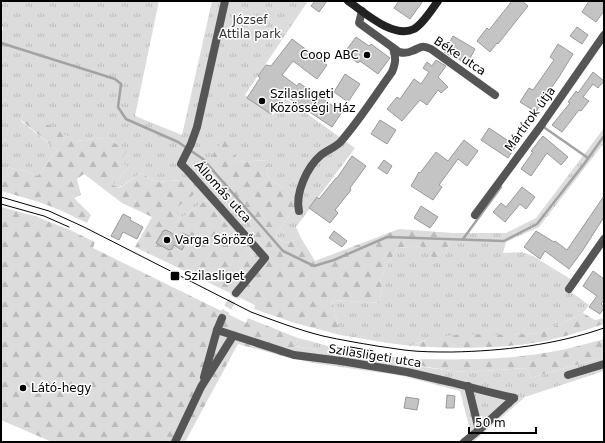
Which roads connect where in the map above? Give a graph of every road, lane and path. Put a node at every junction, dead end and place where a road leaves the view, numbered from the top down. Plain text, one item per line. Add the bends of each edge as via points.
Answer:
1 (225, 1) edge
2 (348, 1) edge
3 (438, 1) edge
4 (362, 11) junction
5 (604, 35) edge
6 (393, 48) junction
7 (495, 95) dead end
8 (299, 211) dead end
9 (475, 216) dead end
10 (604, 239) edge
11 (569, 289) dead end
12 (236, 293) tunnel mouth
13 (222, 318) tunnel mouth
14 (217, 330) junction
15 (233, 336) junction
16 (604, 364) edge
17 (568, 375) dead end
18 (468, 386) junction
19 (201, 387) junction
20 (478, 430) junction
21 (174, 442) edge
22 (464, 442) edge

1 - 12 street, Állomás utca via 197,127 181,164 264,258
2 - 4 street
3 - 4 street via 414,29 405,31 386,27
4 - 6 street, Béke utca via 359,23
5 - 9 street, Mártírok útja
6 - 7 street, Béke utca via 405,53 421,46 431,49
6 - 8 street via 396,62 392,72 342,141 320,156 307,174 298,198
10 - 11 street
13 - 14 street
14 - 15 street, Szilasligeti utca
14 - 19 street
15 - 18 street, Szilasligeti utca via 294,355 407,372
15 - 19 street
16 - 17 street
18 - 20 street
18 - 20 street, Szilasligeti utca via 514,398
19 - 21 street
20 - 22 street

